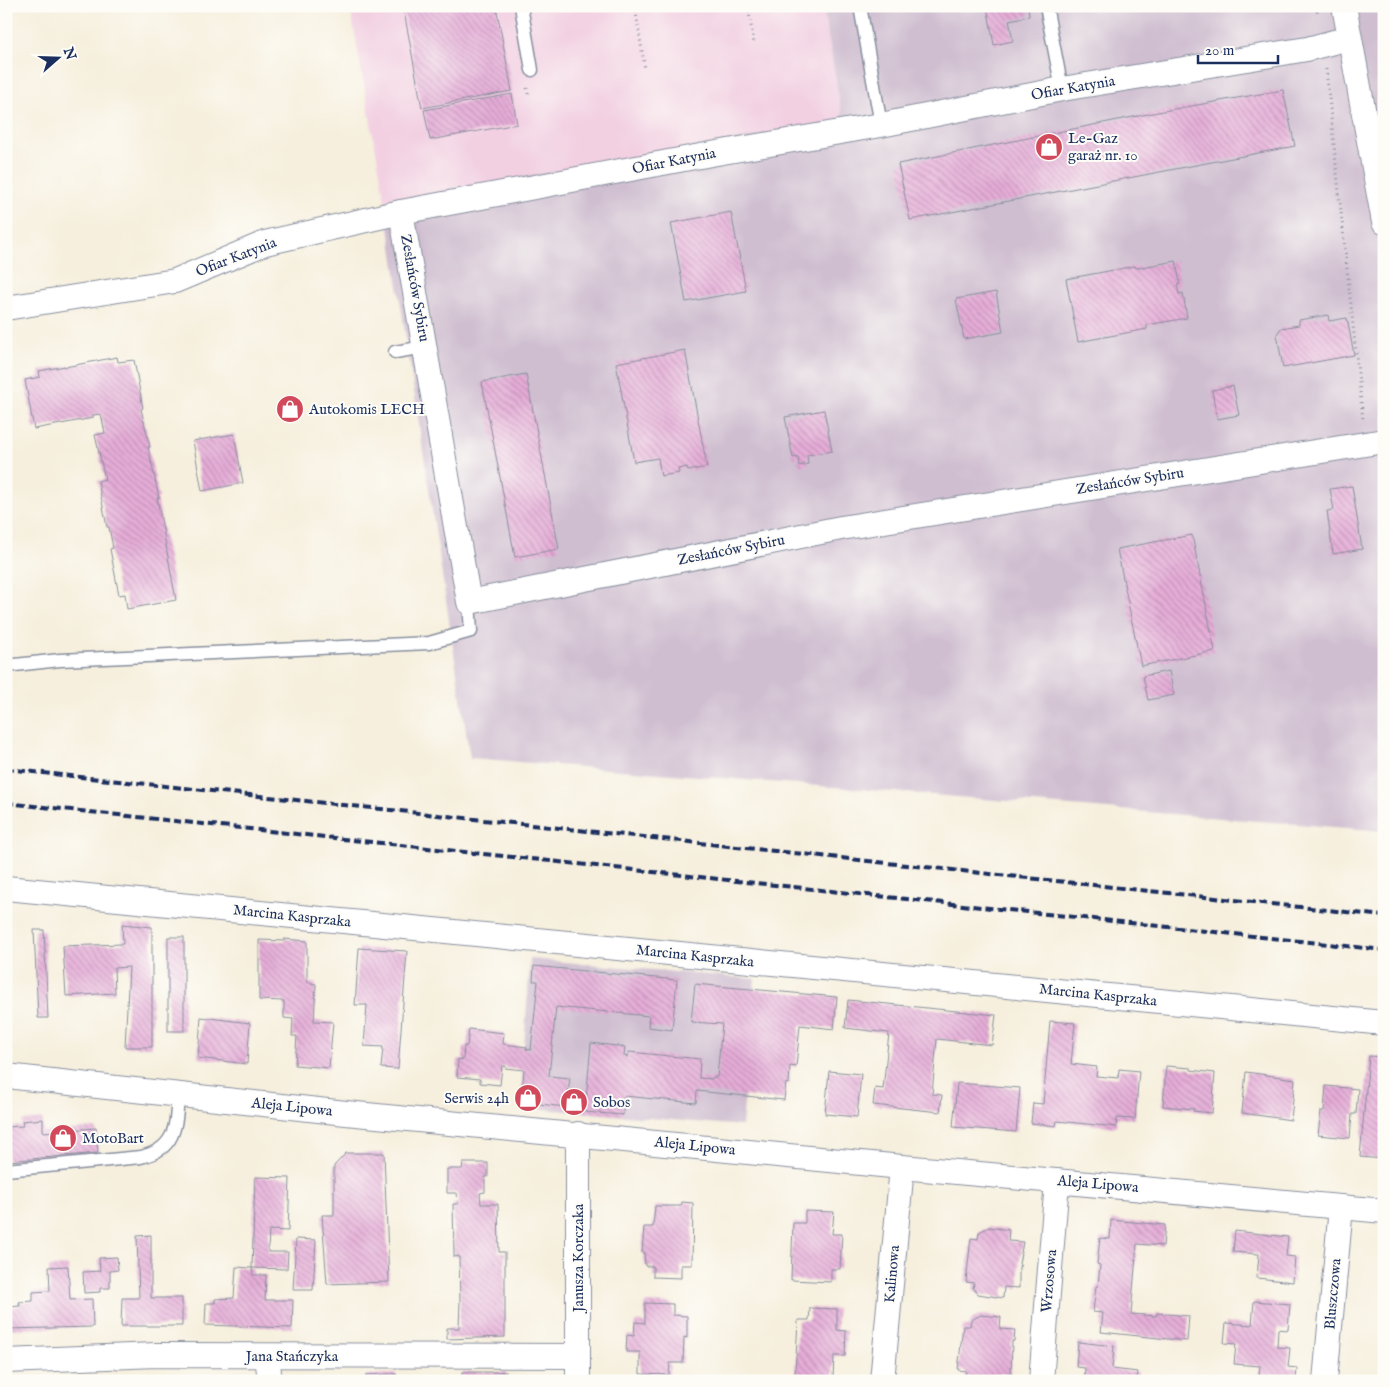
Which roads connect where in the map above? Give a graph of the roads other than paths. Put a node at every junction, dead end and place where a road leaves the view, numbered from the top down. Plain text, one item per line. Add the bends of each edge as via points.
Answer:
1 (521, 6) edge
2 (860, 6) edge
3 (1046, 6) edge
4 (1344, 6) edge
5 (1349, 38) junction
6 (532, 70) dead end
7 (1062, 89) junction
8 (882, 125) junction
9 (1379, 170) edge
10 (401, 212) junction
11 (1384, 222) edge
12 (6, 308) edge
13 (425, 347) junction
14 (395, 352) dead end
15 (1374, 442) edge
16 (469, 602) junction
17 (6, 666) edge
18 (6, 888) edge
19 (1384, 1024) edge
20 (6, 1076) edge
21 (178, 1096) junction
22 (578, 1134) junction
23 (902, 1167) junction
24 (6, 1170) edge
25 (1057, 1181) junction
26 (1341, 1207) junction
27 (1384, 1211) edge
28 (267, 1356) junction
29 (578, 1356) junction
30 (6, 1361) edge
31 (270, 1381) edge
32 (578, 1381) edge
33 (882, 1381) edge
34 (1040, 1381) edge
35 (1325, 1381) edge

1 - 6 lane
2 - 8 lane
3 - 7 lane
4 - 5 street
5 - 7 street, Ofiar Katynia via 1307,49
5 - 9 street
7 - 8 street, Ofiar Katynia
8 - 10 street, Ofiar Katynia
9 - 11 street
10 - 12 street, Ofiar Katynia via 265,243 174,281
10 - 13 street, Zesłańców Sybiru
13 - 14 lane
13 - 16 street, Zesłańców Sybiru
15 - 16 street, Zesłańców Sybiru via 841,528
16 - 17 lane via 471,631 429,643 60,660
18 - 19 street, Marcina Kasprzaka
20 - 21 street, Aleja Lipowa
21 - 22 street, Aleja Lipowa
21 - 24 lane via 174,1130 167,1144 155,1153
22 - 23 street, Aleja Lipowa
22 - 29 street, Janusza Korczaka
23 - 25 street, Aleja Lipowa
23 - 33 street, Kalinowa
25 - 26 street, Aleja Lipowa
25 - 34 street, Wrzosowa
26 - 27 street, Aleja Lipowa
26 - 35 street, Bluszczowa
28 - 29 street, Jana Stańczyka
28 - 30 street, Jana Stańczyka via 156,1355
28 - 31 street
29 - 32 street, Janusza Korczaka

